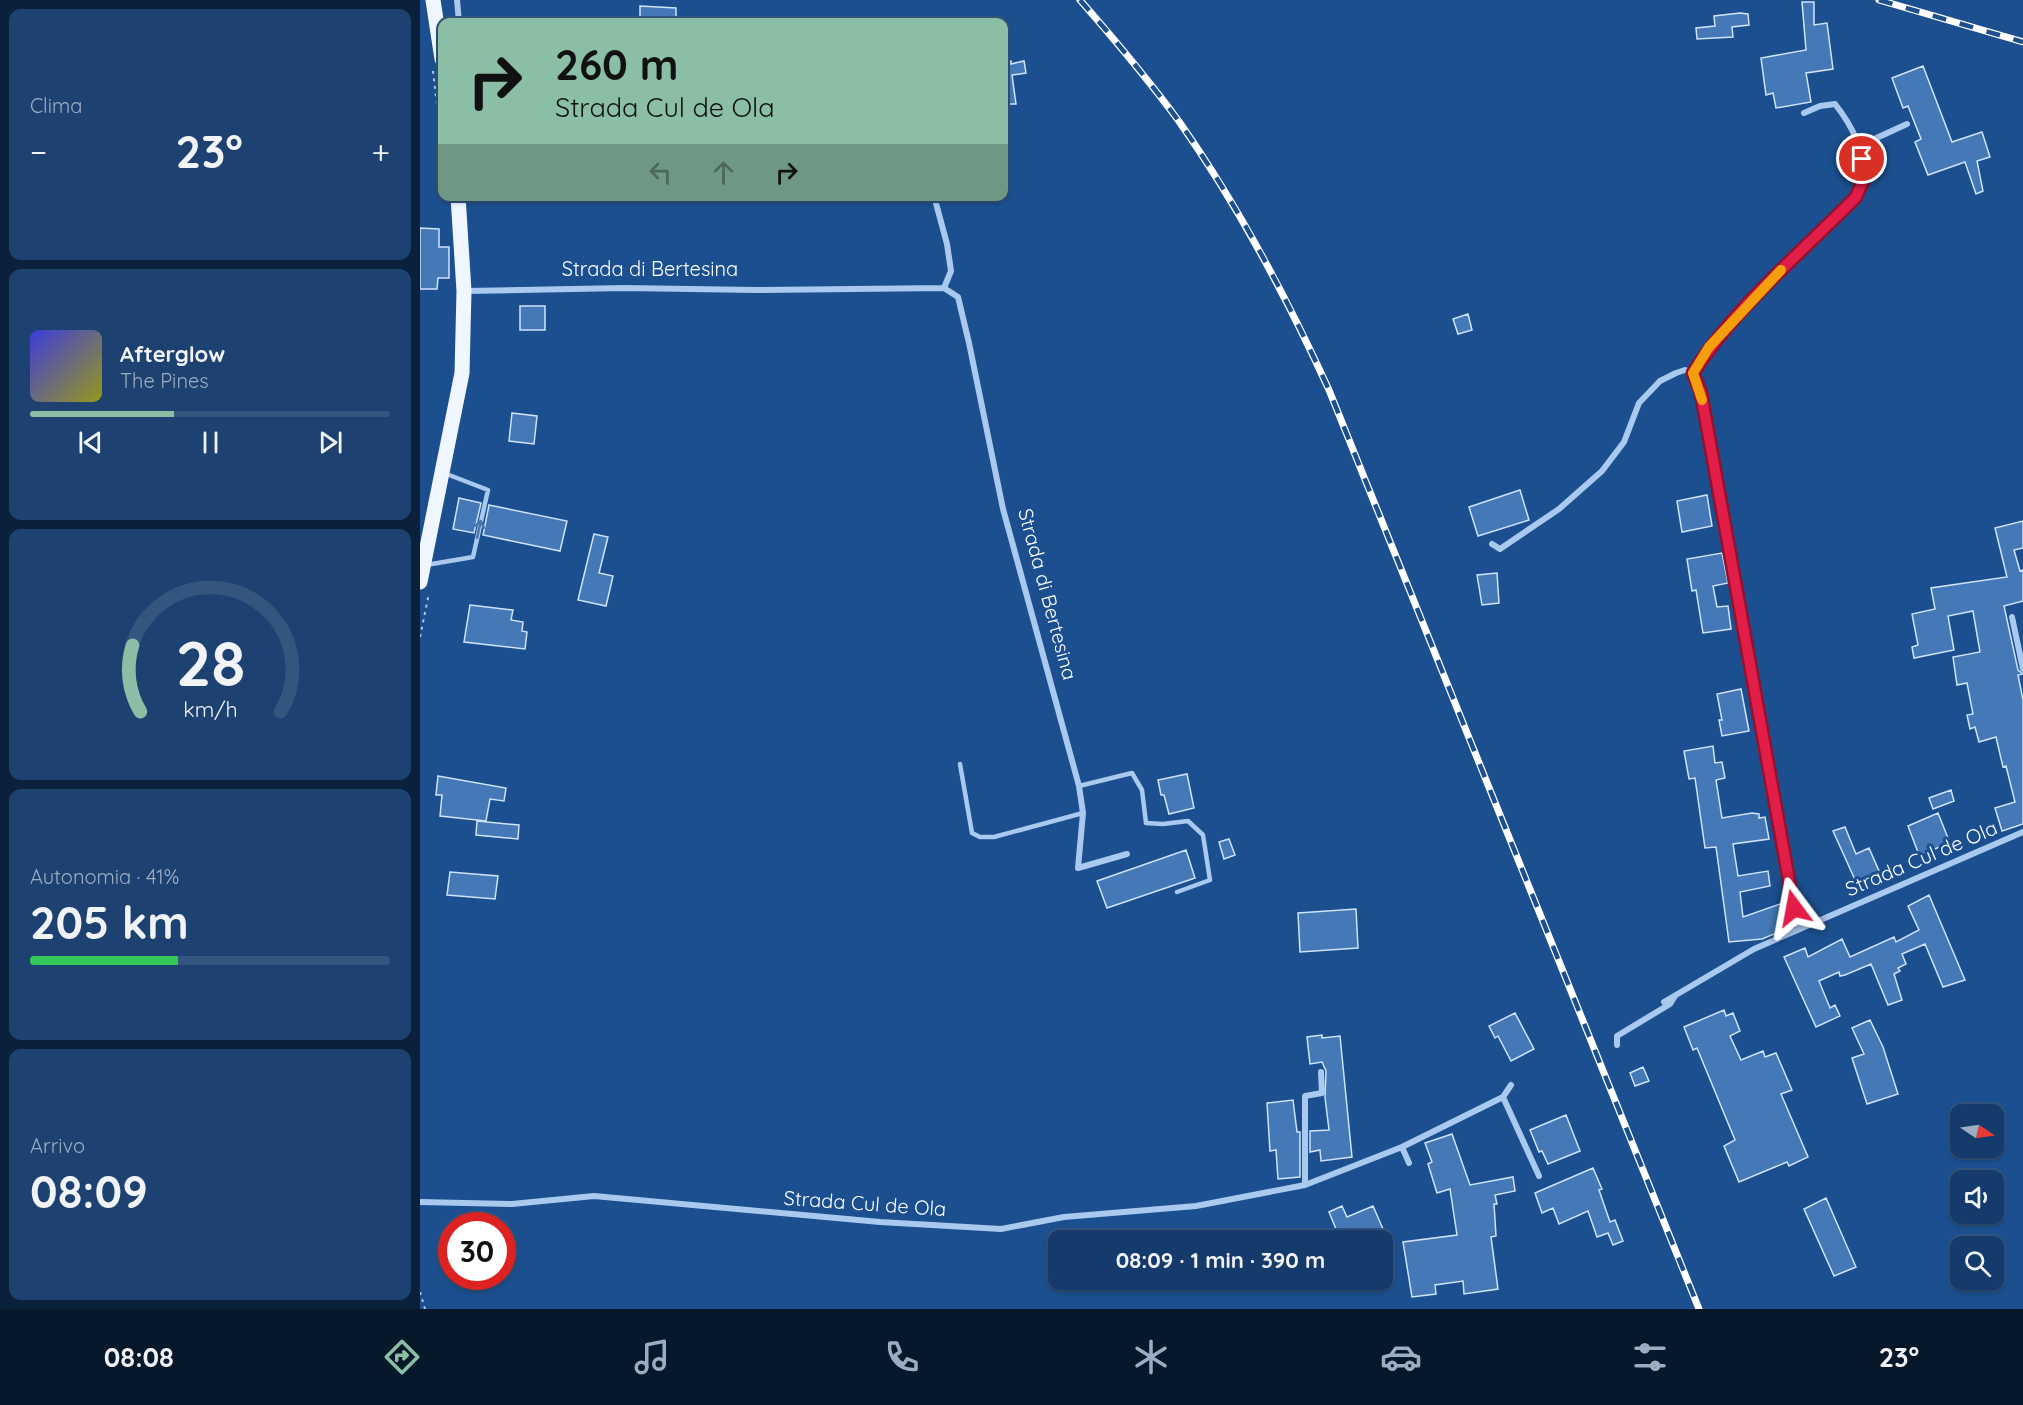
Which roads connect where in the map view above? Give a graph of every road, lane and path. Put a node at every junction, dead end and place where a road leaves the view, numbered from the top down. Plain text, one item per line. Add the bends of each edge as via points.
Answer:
1 (433, 0) edge
2 (457, 0) edge
3 (459, 18) edge
4 (437, 60) edge
5 (438, 78) edge
6 (1804, 113) dead end
7 (1907, 124) dead end
8 (1859, 146) junction
9 (458, 201) edge
10 (935, 201) edge
11 (944, 288) junction
12 (464, 291) junction
13 (1693, 373) junction
14 (443, 473) junction
15 (1492, 544) dead end
16 (423, 565) junction
17 (420, 582) edge
18 (2012, 617) dead end
19 (2023, 669) edge
20 (960, 764) dead end
21 (1079, 786) junction
22 (1083, 813) junction
23 (2023, 832) edge
24 (1127, 854) dead end
25 (1177, 892) dead end
26 (1799, 929) junction
27 (1675, 995) junction
28 (1664, 1002) dead end
29 (1652, 1015) junction
30 (1650, 1026) dead end
31 (1617, 1045) dead end
32 (1321, 1072) dead end
33 (1511, 1085) dead end
34 (1503, 1097) junction
35 (1402, 1147) junction
36 (1409, 1163) dead end
37 (1539, 1176) dead end
38 (1305, 1185) junction
39 (420, 1202) edge
40 (420, 1292) edge
41 (425, 1309) edge

1 - 4 main road
2 - 3 street
4 - 5 path
6 - 8 street via 1835,104
7 - 8 street
8 - 13 street via 1863,181 1856,197 1709,347
9 - 12 main road
10 - 11 street via 951,271
11 - 12 street, Strada di Bertesina
11 - 21 street, Strada di Bertesina via 958,297 1003,509
12 - 14 main road via 462,373
13 - 15 street via 1685,370 1660,381 1640,402 1616,455 1575,496 1500,549
13 - 26 street via 1701,393 1788,888
14 - 16 main road
16 -> 14 lane via 473,557 488,490
16 - 17 main road
18 - 19 street
20 - 22 lane via 972,833 980,837 994,837
21 - 22 street, Strada di Bertesina
21 - 25 lane via 1132,773 1142,790 1146,823 1188,821 1203,836 1210,880
22 - 24 street, Strada di Bertesina via 1078,868
23 - 26 street, Strada Cul de Ola
26 - 27 street, Strada Cul de Ola via 1754,949
27 - 28 street, Strada Cul de Ola
27 - 29 street, Strada Cul de Ola via 1670,1004
29 - 30 street
29 - 31 street, Strada Cul de Ola via 1617,1036
32 - 38 street via 1322,1093 1305,1096
33 - 34 street, Strada Cul de Ola
34 - 35 street, Strada Cul de Ola
34 - 37 street
35 - 36 street
35 - 38 street, Strada Cul de Ola
38 - 39 street, Strada Cul de Ola via 1196,1206 1064,1217 1001,1229 594,1196 512,1204
40 - 41 path

